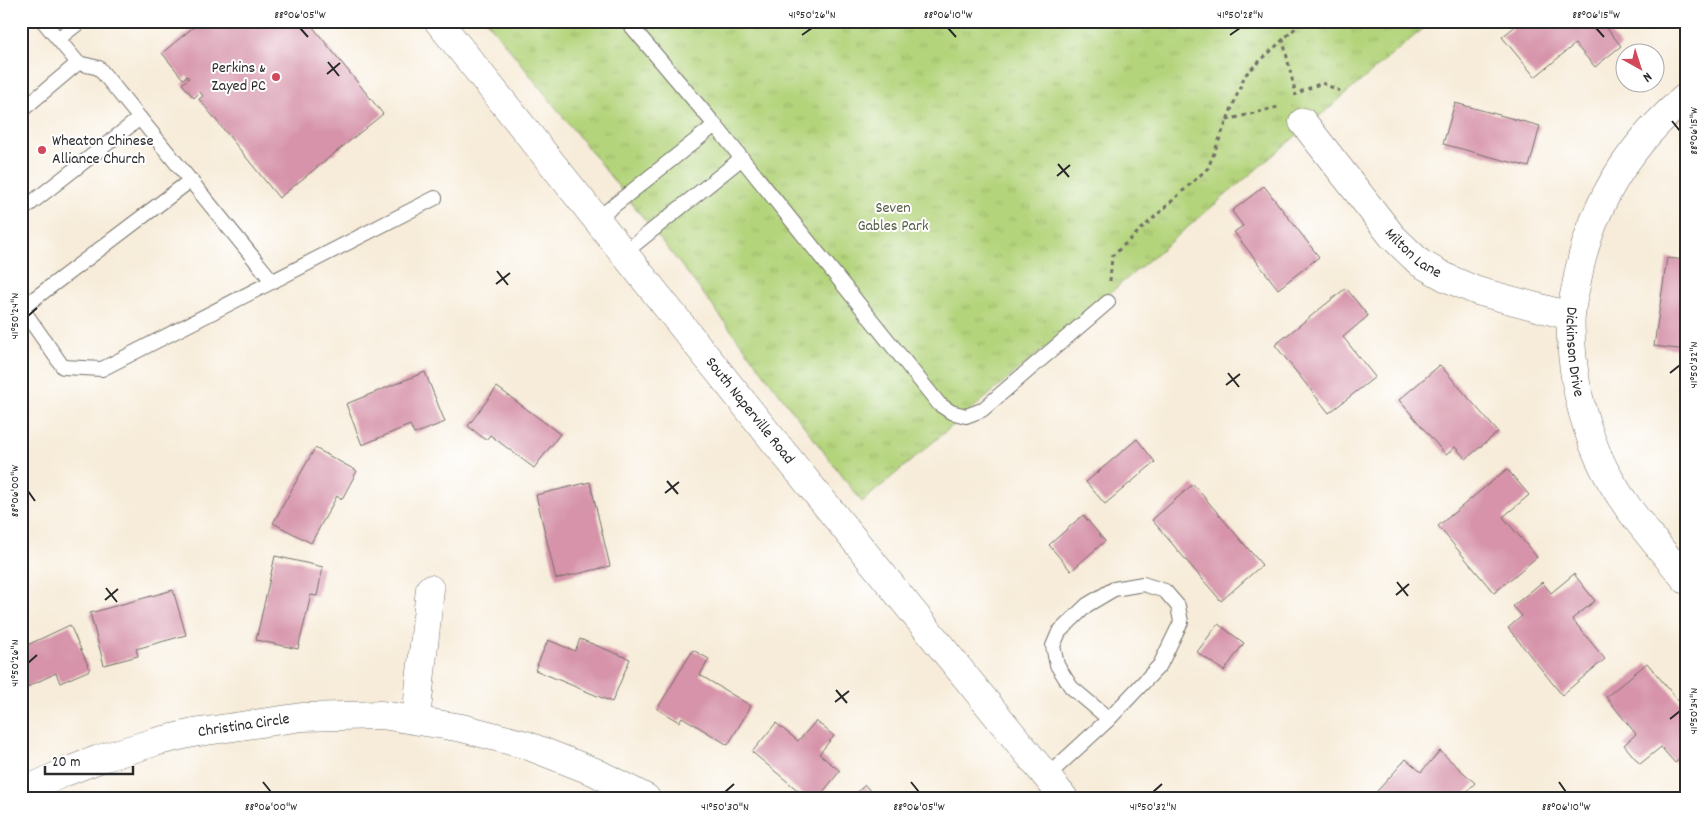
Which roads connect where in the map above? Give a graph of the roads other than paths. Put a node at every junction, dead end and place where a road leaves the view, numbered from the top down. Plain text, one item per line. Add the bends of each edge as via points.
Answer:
1 (42, 21) edge
2 (81, 21) edge
3 (438, 21) edge
4 (627, 21) edge
5 (58, 39) junction
6 (78, 63) junction
7 (1686, 97) edge
8 (21, 111) edge
9 (140, 118) junction
10 (1304, 122) dead end
11 (715, 125) junction
12 (742, 158) junction
13 (191, 180) junction
14 (435, 198) dead end
15 (21, 212) edge
16 (596, 219) junction
17 (624, 253) junction
18 (273, 282) junction
19 (1108, 302) road end
20 (22, 308) edge
21 (1570, 316) junction
22 (1686, 580) edge
23 (430, 589) dead end
24 (416, 719) junction
25 (1110, 719) junction
26 (1047, 776) junction
27 (21, 793) edge
28 (646, 798) edge
29 (1064, 798) edge

1 - 5 lane
2 - 5 lane
3 - 16 street, South Naperville Road
4 - 11 lane
5 - 6 lane
6 - 8 lane
6 - 9 lane via 99,68
7 - 21 street, Dickinson Drive via 1666,113 1640,142 1611,183 1594,218 1580,263
9 - 13 lane
9 - 15 lane
10 - 21 street, Milton Lane via 1392,236 1420,262 1477,291
11 - 12 lane
11 - 16 lane
12 - 17 lane
12 - 19 lane via 939,404 951,412 966,416 982,410
13 - 18 lane
13 - 20 lane
14 - 18 lane
16 - 17 street, South Naperville Road
17 - 26 street, South Naperville Road
18 - 20 lane via 102,368 63,367
21 - 22 street, Dickinson Drive via 1575,379 1598,456 1636,518
23 - 24 street
24 - 27 street, Christina Circle via 382,715 302,718 193,733 99,759
24 - 28 street, Christina Circle via 526,745 595,772
25 - 25 lane via 1160,665 1181,622 1178,606 1165,591 1143,584 1114,589 1087,605 1059,632 1053,646 1057,665 1071,687
25 - 26 lane
26 - 29 street, South Naperville Road

